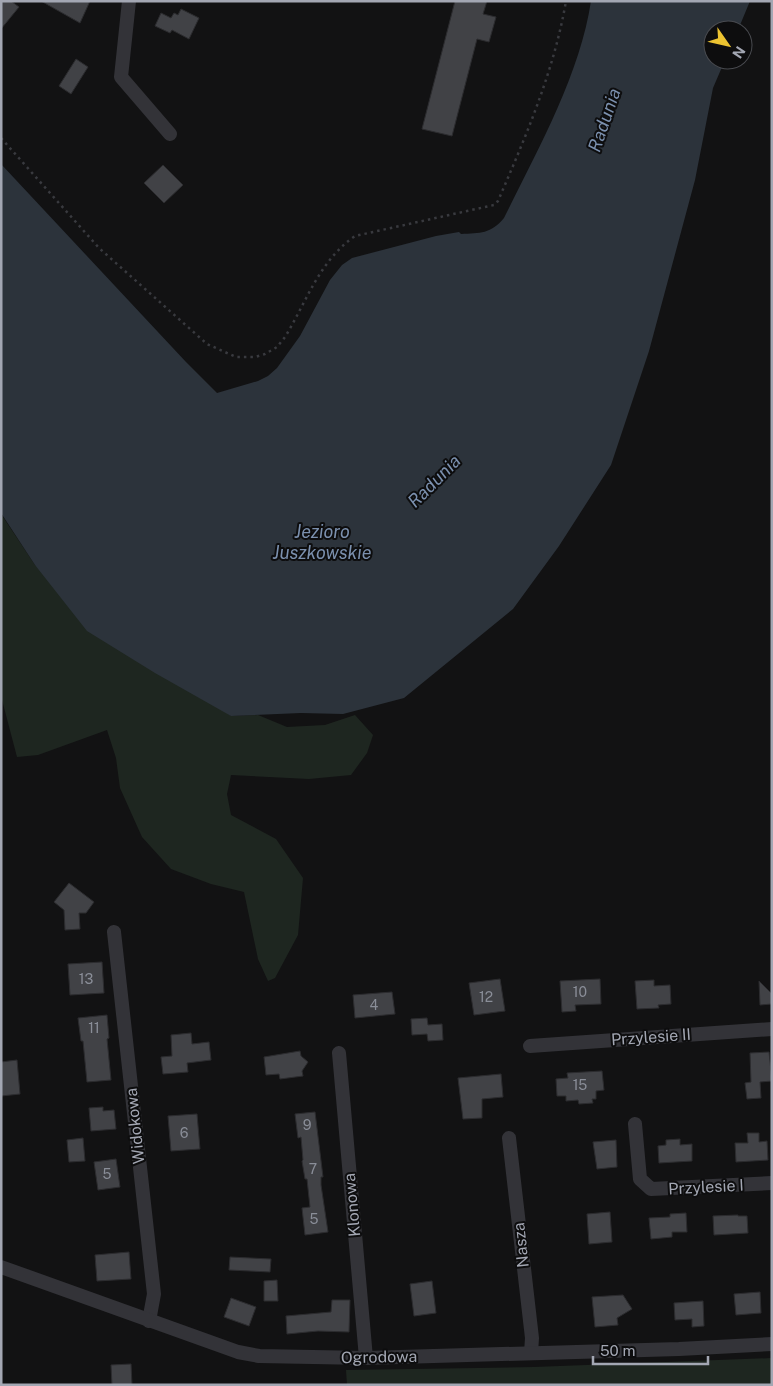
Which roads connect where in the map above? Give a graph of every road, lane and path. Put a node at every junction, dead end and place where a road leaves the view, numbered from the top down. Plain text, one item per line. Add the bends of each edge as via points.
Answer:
1 (129, 1) edge
2 (566, 1) edge
3 (170, 134) dead end
4 (1, 138) edge
5 (114, 932) dead end
6 (772, 1029) edge
7 (530, 1046) dead end
8 (339, 1053) dead end
9 (635, 1124) dead end
10 (509, 1138) dead end
11 (772, 1183) edge
12 (1, 1267) edge
13 (149, 1321) junction
14 (772, 1344) edge
15 (531, 1354) junction
16 (366, 1358) junction

1 - 3 street via 121,77
2 - 4 path via 559,39 536,111 498,201 355,236 325,264 285,337 265,354 236,357 207,344 99,248
5 - 13 street, Widokowa via 154,1294
6 - 7 street, Przylesie II
8 - 16 street, Klonowa
9 - 11 street, Przylesie I via 640,1179 651,1190
10 - 15 street, Nasza via 532,1338
12 - 13 street, Ogrodowa
13 - 16 street, Ogrodowa via 238,1352 259,1356
14 - 15 street, Ogrodowa
15 - 16 street, Ogrodowa

